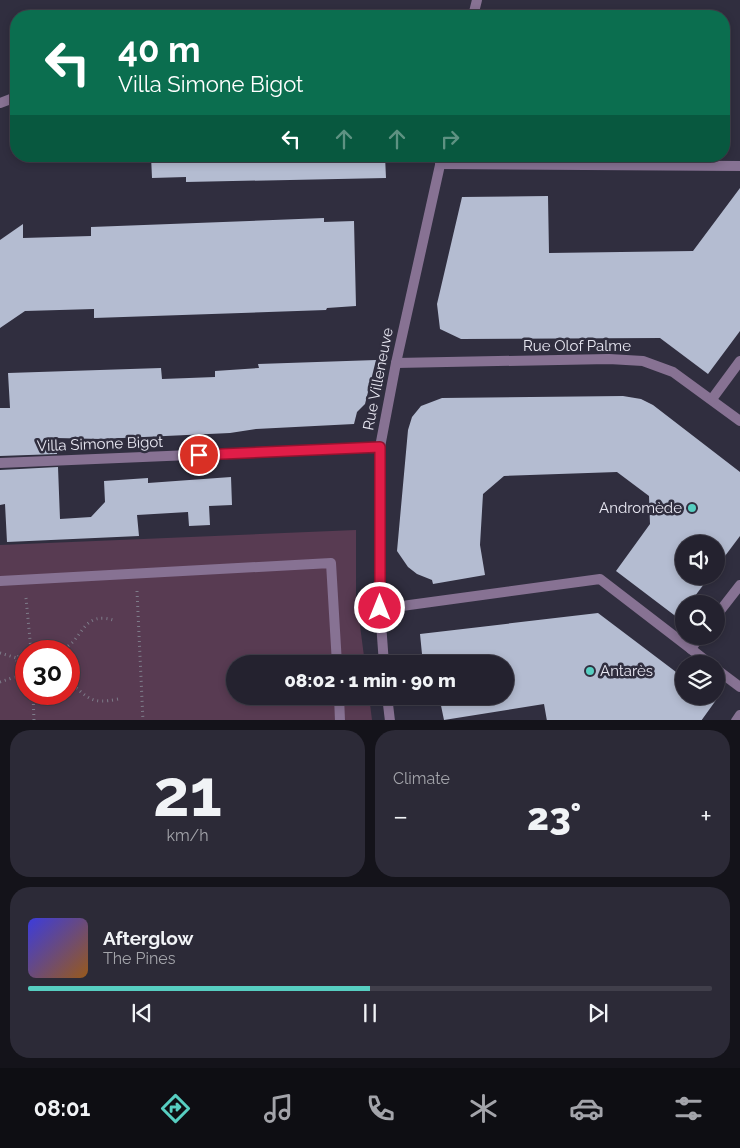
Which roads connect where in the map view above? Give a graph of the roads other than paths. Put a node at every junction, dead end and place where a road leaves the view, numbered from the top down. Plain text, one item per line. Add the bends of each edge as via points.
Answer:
1 (441, 162) edge
2 (541, 162) edge
3 (740, 166) edge
4 (740, 361) edge
5 (396, 362) junction
6 (712, 399) junction
7 (740, 421) edge
8 (380, 447) junction
9 (0, 463) edge
10 (0, 581) edge
11 (740, 585) edge
12 (725, 604) edge
13 (380, 608) junction
14 (694, 645) edge
15 (691, 649) junction
16 (336, 655) edge
17 (383, 655) edge
18 (699, 655) edge
19 (725, 676) edge
20 (740, 687) edge
21 (339, 705) edge
22 (388, 705) edge
23 (740, 714) edge
24 (340, 720) edge
25 (390, 720) edge
26 (736, 720) edge

1 - 5 street, Rue Villeneuve
2 - 3 street
4 - 6 street
5 - 6 street, Rue Olof Palme via 643,361 673,372
5 - 8 street, Rue Villeneuve
6 - 7 street, Rue Olof Palme
8 - 9 street, Villa Simone Bigot
8 - 13 street, Rue Villeneuve
10 - 16 street via 331,563
11 - 12 street
13 - 15 street via 600,579
13 - 17 street, Rue Villeneuve
14 - 15 street
15 - 18 street
19 - 20 street
21 - 24 street
22 - 25 street
23 - 26 street

